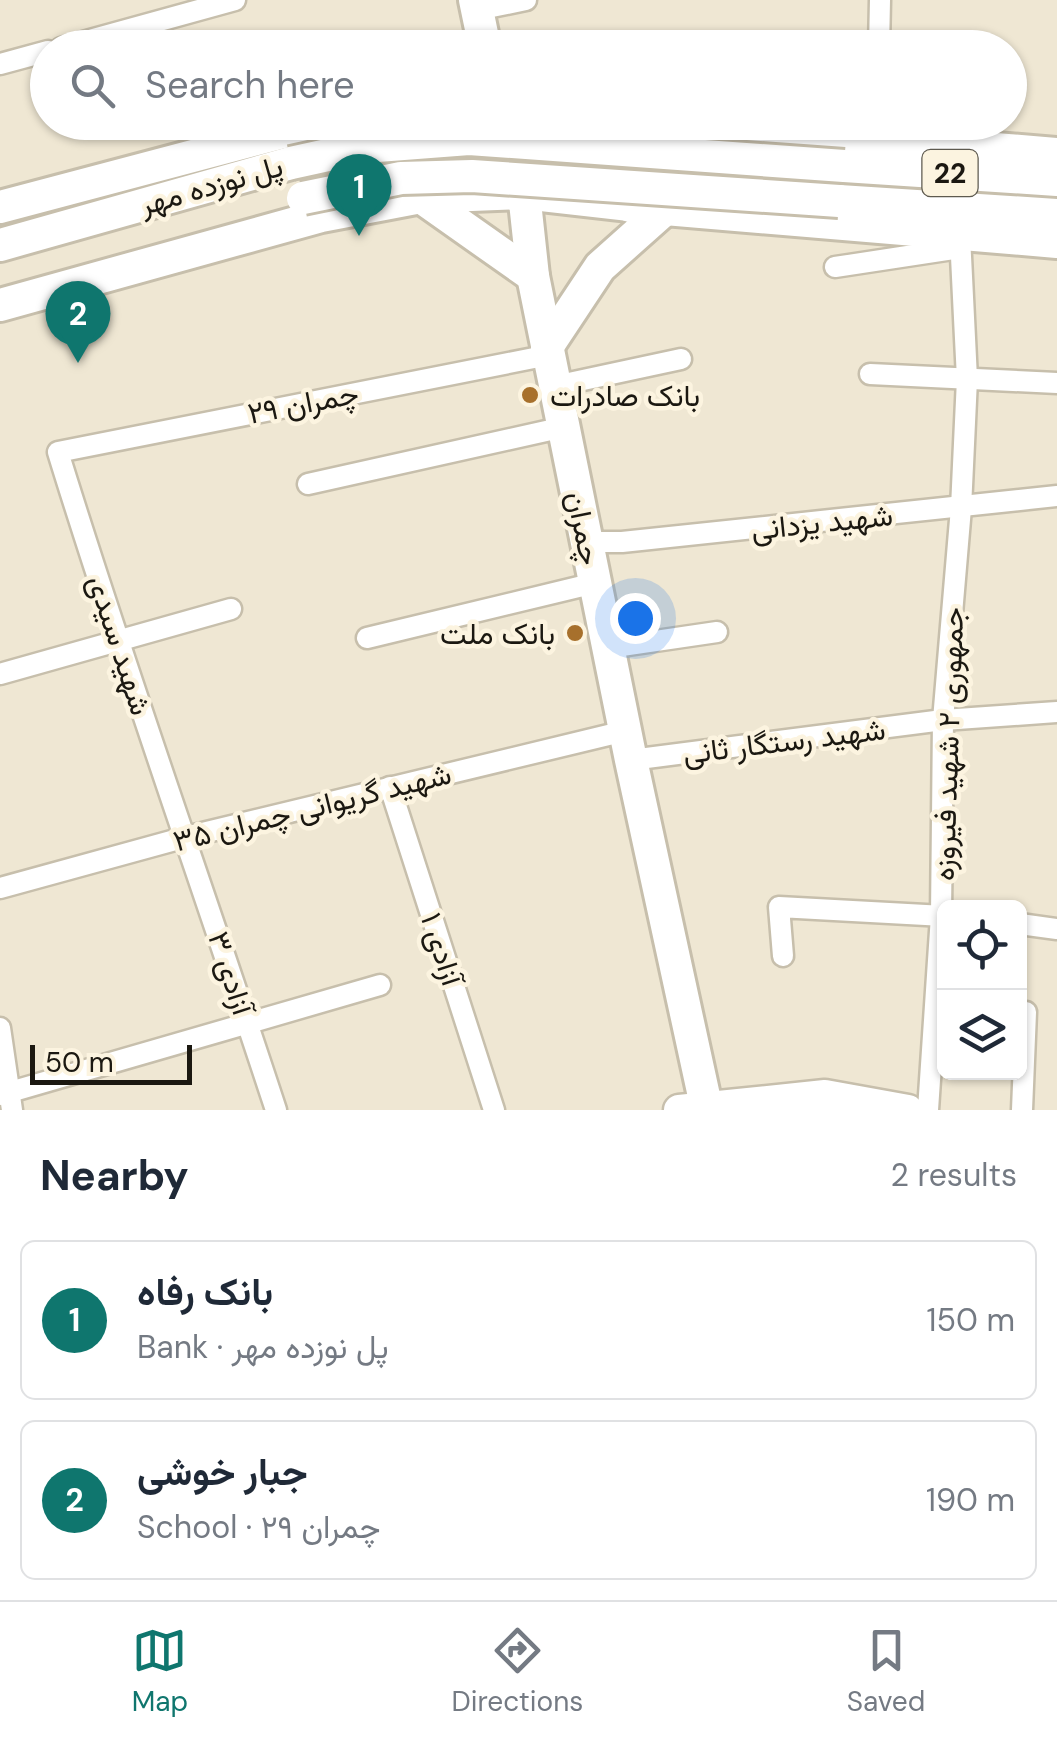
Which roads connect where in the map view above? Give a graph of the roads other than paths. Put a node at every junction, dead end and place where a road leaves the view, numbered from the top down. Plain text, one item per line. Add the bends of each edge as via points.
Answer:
1 (234, 0) edge
2 (526, 0) edge
3 (880, 0) edge
4 (483, 26) edge
5 (126, 30) edge
6 (879, 30) edge
7 (30, 56) edge
8 (0, 64) edge
9 (253, 140) edge
10 (392, 140) edge
11 (445, 140) edge
12 (483, 140) edge
13 (508, 140) edge
14 (618, 140) edge
15 (948, 140) edge
16 (1057, 154) edge
17 (1057, 180) edge
18 (524, 193) junction
19 (420, 197) junction
20 (380, 203) junction
21 (630, 206) junction
22 (0, 207) edge
23 (665, 209) junction
24 (1057, 215) edge
25 (960, 242) junction
26 (1057, 242) edge
27 (0, 245) edge
28 (835, 267) dead end
29 (532, 276) junction
30 (0, 282) edge
31 (0, 305) edge
32 (681, 359) dead end
33 (551, 363) junction
34 (870, 374) dead end
35 (967, 379) junction
36 (1057, 383) edge
37 (564, 427) junction
38 (58, 452) joint
39 (308, 484) dead end
40 (1057, 496) edge
41 (962, 508) junction
42 (587, 542) junction
43 (595, 583) junction
44 (232, 609) dead end
45 (717, 632) dead end
46 (367, 638) dead end
47 (117, 643) junction
48 (608, 648) junction
49 (0, 674) edge
50 (1057, 712) edge
51 (943, 720) junction
52 (628, 745) junction
53 (390, 787) junction
54 (186, 837) junction
55 (0, 888) edge
56 (943, 900) edge
57 (937, 916) edge
58 (1027, 925) edge
59 (1057, 928) edge
60 (783, 956) dead end
61 (380, 985) dead end
62 (937, 990) edge
63 (247, 1024) junction
64 (0, 1028) edge
65 (1023, 1080) edge
66 (8, 1099) edge
67 (697, 1108) edge
68 (276, 1110) edge
69 (494, 1110) edge
70 (908, 1110) edge
71 (928, 1110) edge
72 (1022, 1110) edge

1 - 5 street
2 - 4 street
3 - 6 street
7 - 8 street
9 - 22 main road
10 - 20 main road via 397,169
11 - 27 main road, پل نوزده مهر / 22, bridge via 291,162
12 - 17 main road, پل نوزده مهر / 22, bridge
13 - 18 main road, چمران
14 - 21 main road via 611,178
15 - 16 main road
18 - 19 main road
18 - 21 main road
18 - 29 main road, چمران
19 - 20 main road
19 - 29 main road
20 - 31 main road
21 - 23 main road
23 - 25 main road
23 - 33 main road via 600,266
24 - 30 main road, پل نوزده مهر, bridge via 472,176 401,178 303,198
25 - 26 main road
25 - 28 street
25 - 35 street, جمهوری ۲ شهید فیروزه
29 - 33 main road, چمران
32 - 33 street, چمران ۲۹
33 - 37 main road, چمران
33 - 38 street, چمران ۲۹
34 - 35 street
35 - 36 street
35 - 41 street, جمهوری ۲ شهید فیروزه
37 - 39 street
37 - 42 main road, چمران
38 - 47 street, شهید سیدی
40 - 41 street, شهید یزدانی
41 - 42 street, شهید یزدانی
41 - 51 street, جمهوری ۲ شهید فیروزه
42 - 43 main road, چمران
43 - 46 street
43 - 48 main road, چمران
44 - 47 street
45 - 48 street
47 - 49 street
47 - 54 street, شهید سیدی
48 - 52 main road, چمران
50 - 51 street, شهید رستگار ثانی
51 - 52 street, شهید رستگار ثانی
51 - 56 street, جمهوری ۲ شهید فیروزه
52 - 53 street, شهید گریوانی چمران ۳۵
52 - 67 main road, چمران
53 - 54 street, شهید گریوانی چمران ۳۵
53 - 69 street, آزادی ۱
54 - 55 street, شهید گریوانی چمران ۳۵
54 - 63 street, آزادی ۳
57 - 60 street via 779,908
58 - 59 street
61 - 63 street
62 - 71 street, جمهوری ۲ شهید فیروزه
63 - 66 street
63 - 68 street, آزادی ۳
64 - 66 street
65 - 72 street
67 - 70 main road via 825,1095

